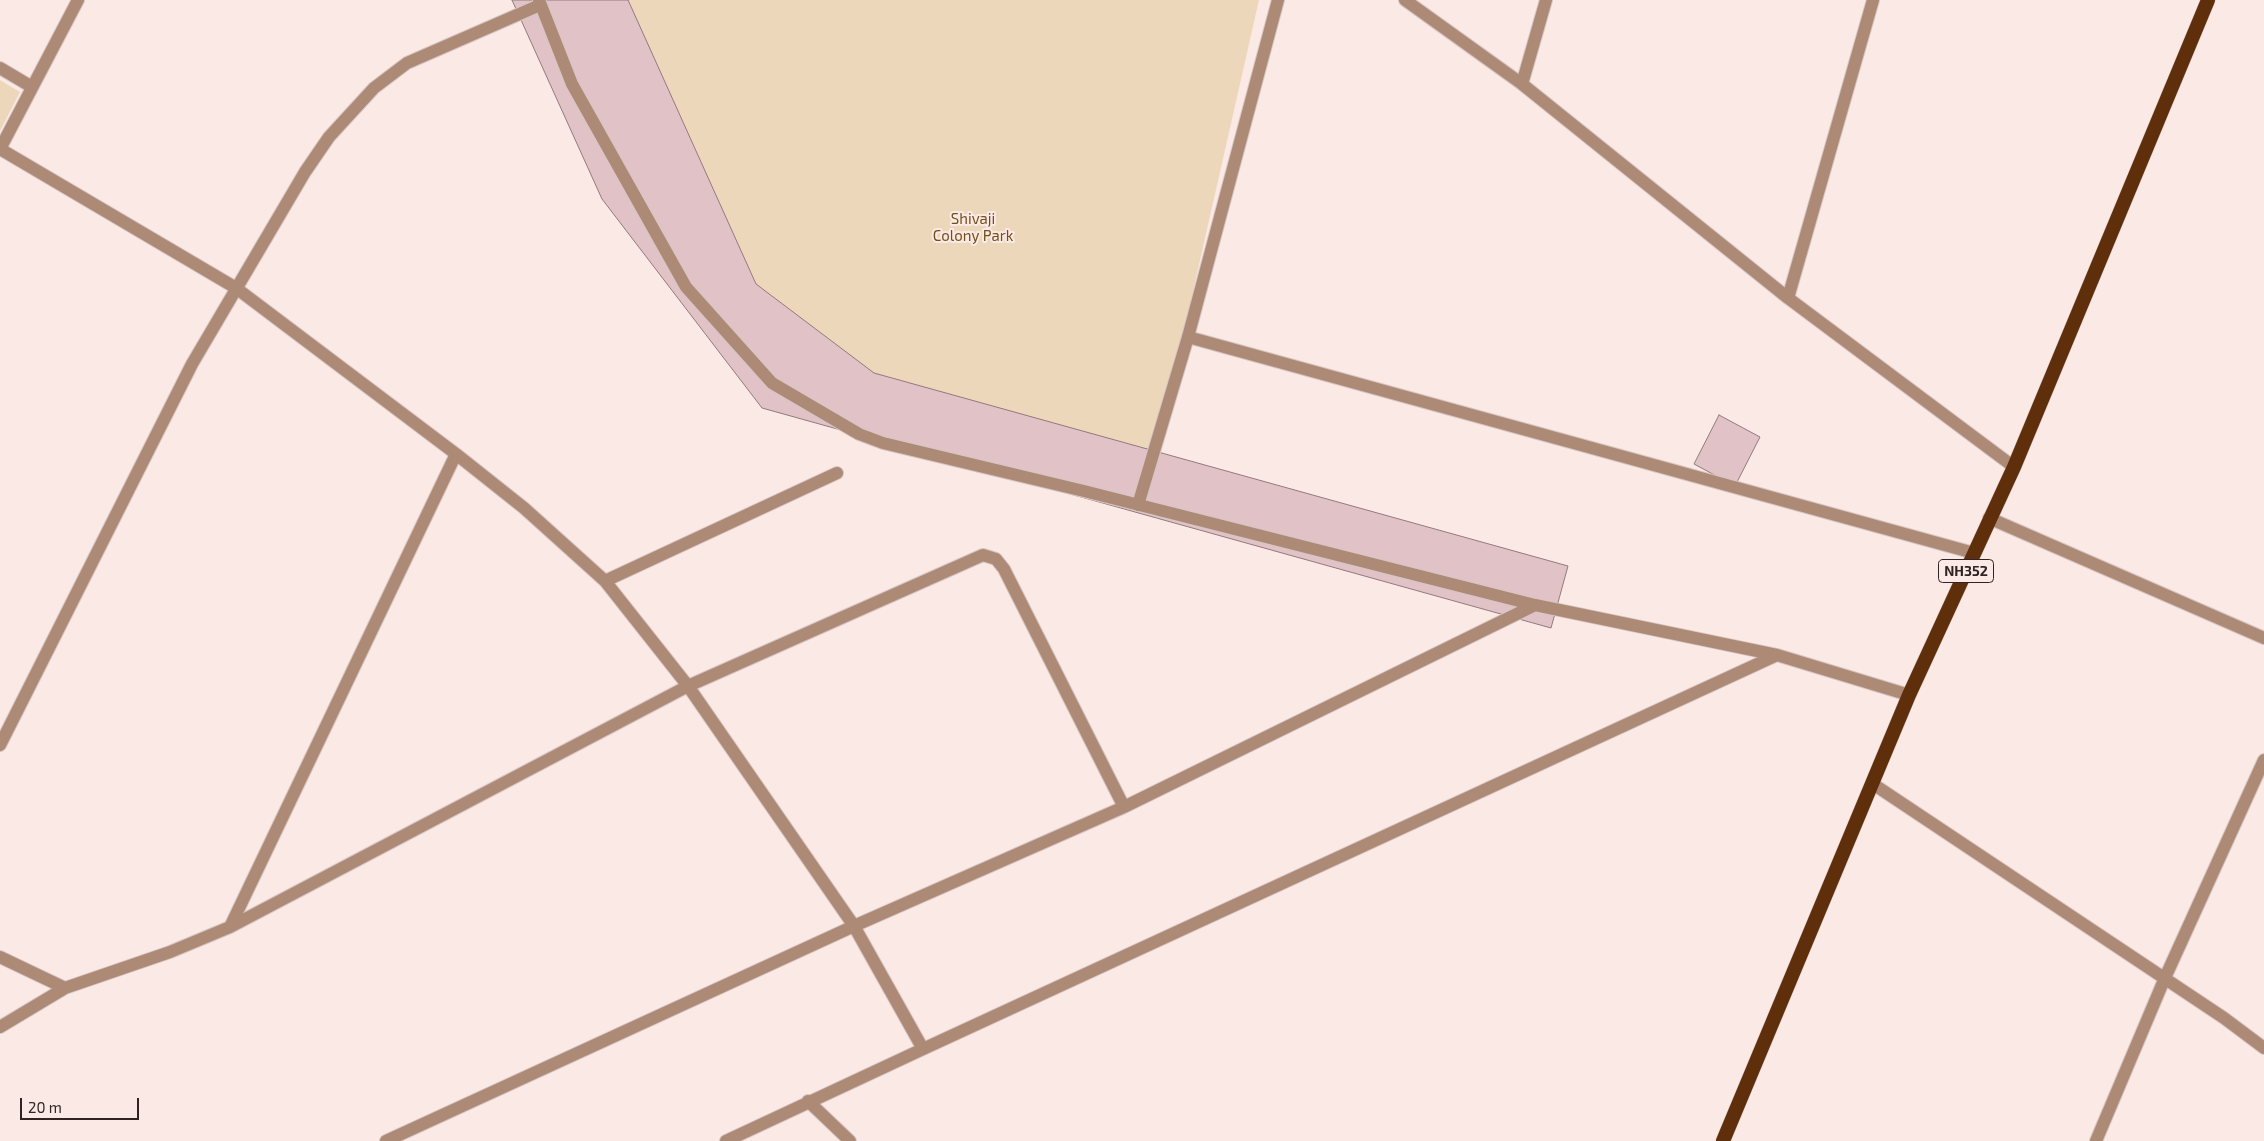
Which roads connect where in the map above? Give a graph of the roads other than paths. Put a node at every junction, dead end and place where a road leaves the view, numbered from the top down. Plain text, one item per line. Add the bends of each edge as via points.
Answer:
1 (78, 0) edge
2 (1278, 0) edge
3 (1406, 0) edge
4 (1546, 0) edge
5 (1873, 0) edge
6 (2208, 0) edge
7 (540, 2) edge
8 (0, 68) edge
9 (1522, 84) junction
10 (32, 87) junction
11 (0, 149) edge
12 (236, 288) junction
13 (1788, 298) junction
14 (1188, 337) junction
15 (456, 454) junction
16 (2014, 467) junction
17 (838, 473) dead end
18 (1138, 504) junction
19 (1989, 518) junction
20 (1974, 553) junction
21 (605, 582) junction
22 (1535, 605) junction
23 (2264, 638) edge
24 (1777, 655) junction
25 (688, 686) junction
26 (1909, 695) junction
27 (0, 745) edge
28 (2264, 760) edge
29 (1873, 784) junction
30 (1124, 807) junction
31 (854, 926) junction
32 (230, 927) junction
33 (0, 957) edge
34 (2164, 980) junction
35 (66, 988) junction
36 (0, 1027) edge
37 (923, 1048) junction
38 (2264, 1048) edge
39 (808, 1101) junction
40 (386, 1141) edge
41 (726, 1141) edge
42 (848, 1141) edge
43 (1723, 1141) edge
44 (2096, 1141) edge

1 - 10 street
2 - 14 street
3 - 9 street
4 - 9 street
5 - 13 street
6 - 16 highway, NH352
7 - 12 street via 407,64 374,88 305,172
7 - 18 street via 572,84 686,287 772,383 859,434 883,443
8 - 10 street
9 - 13 street
10 - 11 street
11 - 12 street
12 - 15 street
12 - 27 street via 192,364
13 - 16 street
14 - 18 street
14 - 20 street
15 - 21 street via 524,508
15 - 32 street
16 - 19 highway, NH352
17 - 21 street
18 - 22 street
19 - 20 highway, NH352
19 - 23 street
20 - 26 highway, NH352
21 - 25 street
22 - 24 street
22 - 30 street
24 - 26 street
24 - 37 street
25 - 30 street via 977,556 990,555 1004,569
25 - 31 street
25 - 32 street
26 - 29 highway, NH352
28 - 34 street
29 - 34 street
29 - 43 highway, NH352
30 - 31 street
31 - 37 street
31 - 40 street
32 - 35 street via 170,952
33 - 35 street
34 - 38 street
34 - 44 street
35 - 36 street
37 - 39 street
39 - 41 street
39 - 42 street

